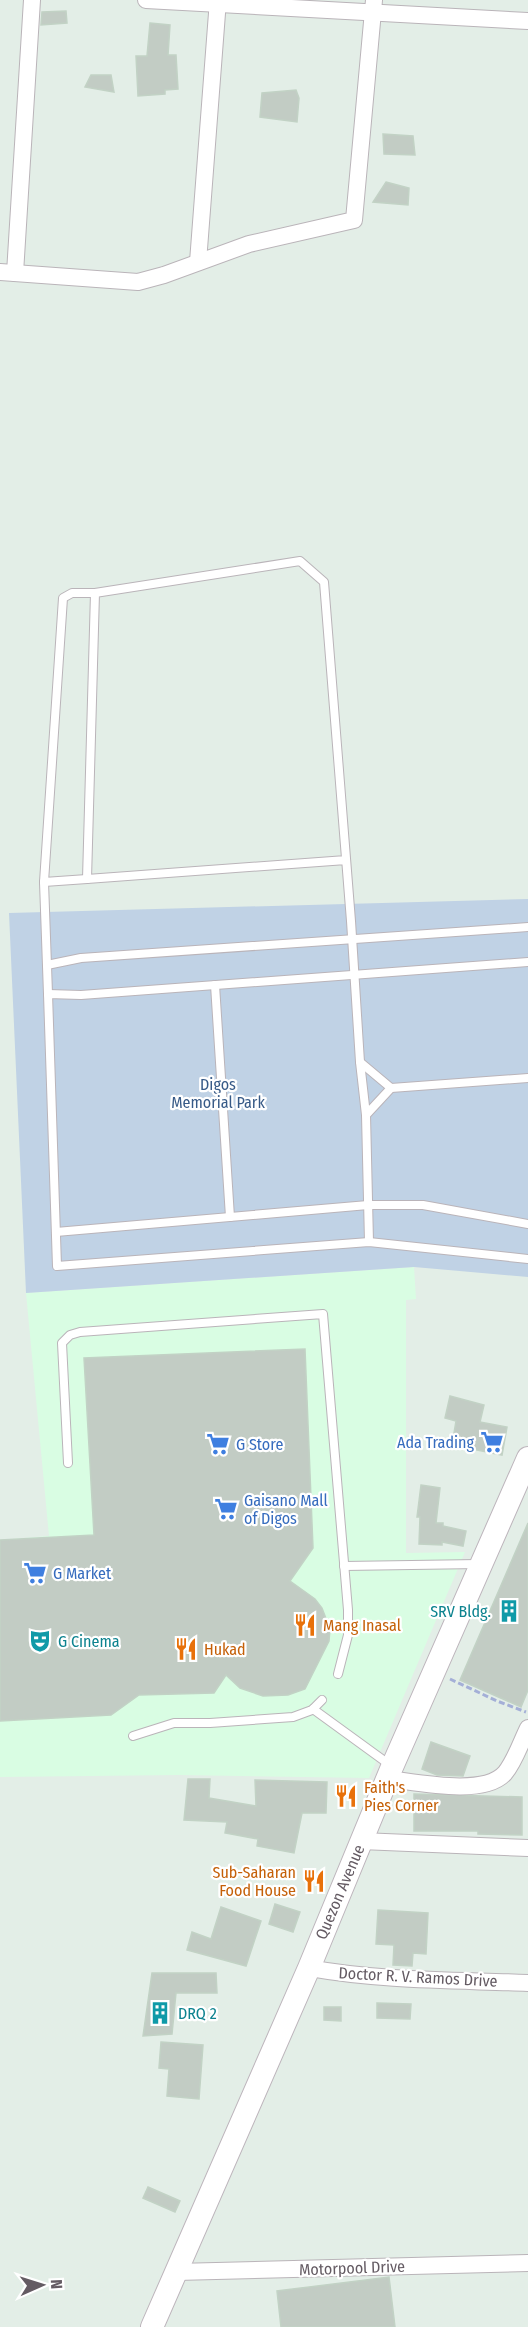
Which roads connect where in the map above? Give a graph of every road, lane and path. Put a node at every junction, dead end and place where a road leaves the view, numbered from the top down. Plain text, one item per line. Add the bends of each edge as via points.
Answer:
1 (32, 0) edge
2 (146, 0) edge
3 (218, 3) edge
4 (373, 7) edge
5 (528, 21) edge
6 (198, 262) junction
7 (7, 272) edge
8 (95, 593) junction
9 (346, 860) junction
10 (87, 879) junction
11 (44, 882) junction
12 (528, 927) edge
13 (352, 939) junction
14 (528, 962) edge
15 (47, 965) junction
16 (355, 975) junction
17 (215, 985) junction
18 (48, 994) junction
19 (360, 1062) junction
20 (528, 1078) edge
21 (391, 1088) junction
22 (366, 1115) junction
23 (368, 1205) junction
24 (230, 1217) junction
25 (528, 1224) edge
26 (56, 1232) junction
27 (369, 1242) junction
28 (528, 1259) edge
29 (528, 1458) edge
30 (68, 1463) dead end
31 (480, 1564) junction
32 (344, 1566) junction
33 (434, 1671) junction
34 (338, 1674) dead end
35 (322, 1700) dead end
36 (313, 1709) junction
37 (528, 1713) edge
38 (528, 1728) edge
39 (133, 1736) dead end
40 (390, 1773) junction
41 (361, 1841) junction
42 (528, 1848) edge
43 (309, 1968) junction
44 (528, 1983) edge
45 (528, 2263) edge
46 (176, 2272) junction
47 (152, 2327) edge

1 - 7 street
2 - 3 street
3 - 4 street
3 - 6 street
4 - 5 street
4 - 6 street via 354,220 249,244
6 - 7 street via 138,282
8 - 9 lane via 300,561 324,582
8 - 10 lane
8 - 11 lane via 72,592 63,598
9 - 10 lane
9 - 13 lane
10 - 11 lane
11 - 15 lane
12 - 13 lane
13 - 15 lane via 81,958
13 - 16 lane
14 - 16 lane
15 - 18 lane
16 - 17 lane
16 - 19 lane
17 - 18 lane
17 - 24 lane
18 - 26 lane
19 - 21 lane
19 - 22 lane
20 - 21 lane
21 - 22 lane
22 - 23 lane
23 - 24 lane
23 - 25 lane via 423,1205
23 - 27 lane
24 - 26 lane
26 - 27 lane via 57,1266
27 - 28 lane
29 - 31 main road, Quezon Avenue
30 - 32 lane via 62,1343 70,1335 323,1314
31 - 32 lane
31 - 33 main road, Quezon Avenue
32 - 34 lane via 348,1635
33 - 37 path
33 - 40 main road, Quezon Avenue
35 - 36 lane
36 - 39 lane via 293,1717 174,1722
36 - 40 lane
38 - 40 street via 504,1774 489,1783 462,1786
40 - 41 main road, Quezon Avenue
41 - 42 street
41 - 43 main road, Quezon Avenue
43 - 44 street, Doctor R. V. Ramos Drive via 380,1977
43 - 46 main road, Quezon Avenue
45 - 46 street, Motorpool Drive
46 - 47 main road, Quezon Avenue

